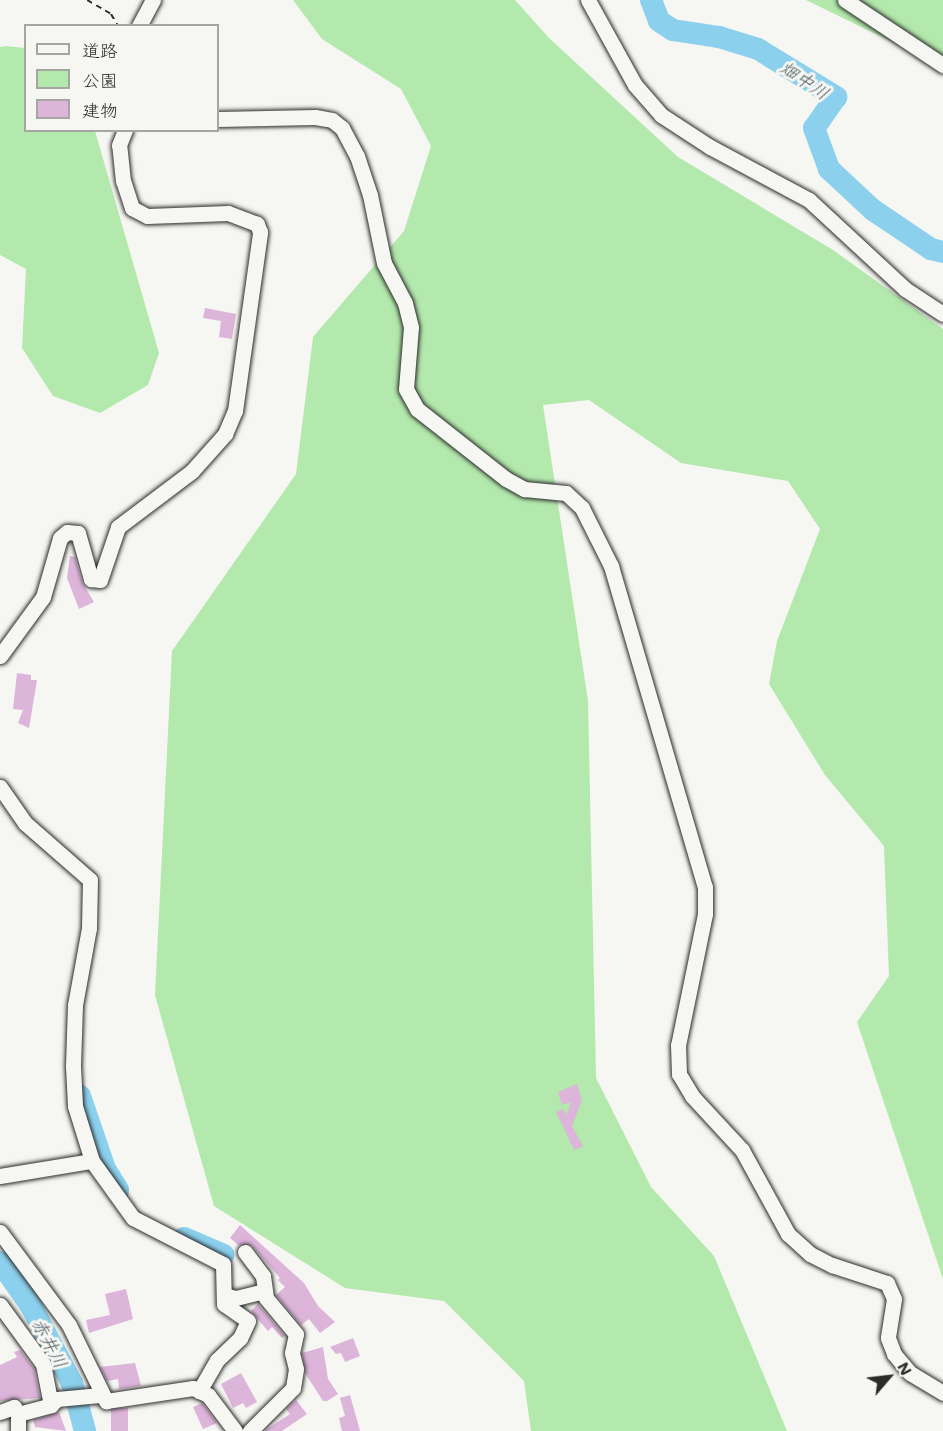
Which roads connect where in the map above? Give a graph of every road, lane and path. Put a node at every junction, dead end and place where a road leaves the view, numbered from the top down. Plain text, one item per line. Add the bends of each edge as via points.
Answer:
1 (87, 0) edge
2 (153, 0) edge
3 (588, 0) edge
4 (845, 0) edge
5 (117, 24) edge
6 (140, 24) edge
7 (943, 65) edge
8 (219, 119) edge
9 (124, 132) edge
10 (943, 314) edge
11 (0, 656) edge
12 (0, 787) edge
13 (92, 1161) junction
14 (0, 1176) edge
15 (0, 1232) edge
16 (245, 1252) dead end
17 (264, 1291) junction
18 (224, 1295) junction
19 (0, 1305) edge
20 (199, 1391) junction
21 (943, 1393) edge
22 (100, 1395) junction
23 (54, 1402) junction
24 (0, 1412) edge
25 (18, 1414) junction
26 (18, 1431) edge
27 (236, 1431) edge
28 (250, 1431) edge

1 - 5 path via 111,14
2 - 6 street
3 - 10 street via 635,85 661,115 710,147 809,200 905,289
4 - 7 street
8 - 21 street via 315,117 332,120 342,128 357,156 370,195 384,263 405,303 411,327 406,389 417,409 506,479 525,489 566,493 592,525 611,566 651,693 705,887 705,914 678,1045 679,1074 692,1096 742,1150 788,1234 817,1257 887,1283 894,1299 888,1338 894,1354 910,1373
9 - 11 street via 119,145 123,181 132,208 147,216 228,213 256,224 260,232 235,411 225,434 192,471 118,527 100,580 91,579 78,533 67,532 60,538 43,597
12 - 13 street via 25,822 90,880 88,928 75,1005 74,1066 75,1106
13 - 14 street
13 - 18 street via 133,1218 223,1264
15 - 22 street via 69,1325
16 - 17 street via 263,1276
17 - 18 street via 236,1298
17 - 28 street via 296,1334 292,1353 296,1379 293,1388
18 - 20 street via 224,1304 248,1321 240,1338 217,1360
19 - 23 street via 44,1364
20 - 22 street via 179,1389 106,1401
20 - 27 street via 208,1395
22 - 23 street
23 - 25 street
24 - 25 street via 14,1407
25 - 26 street

